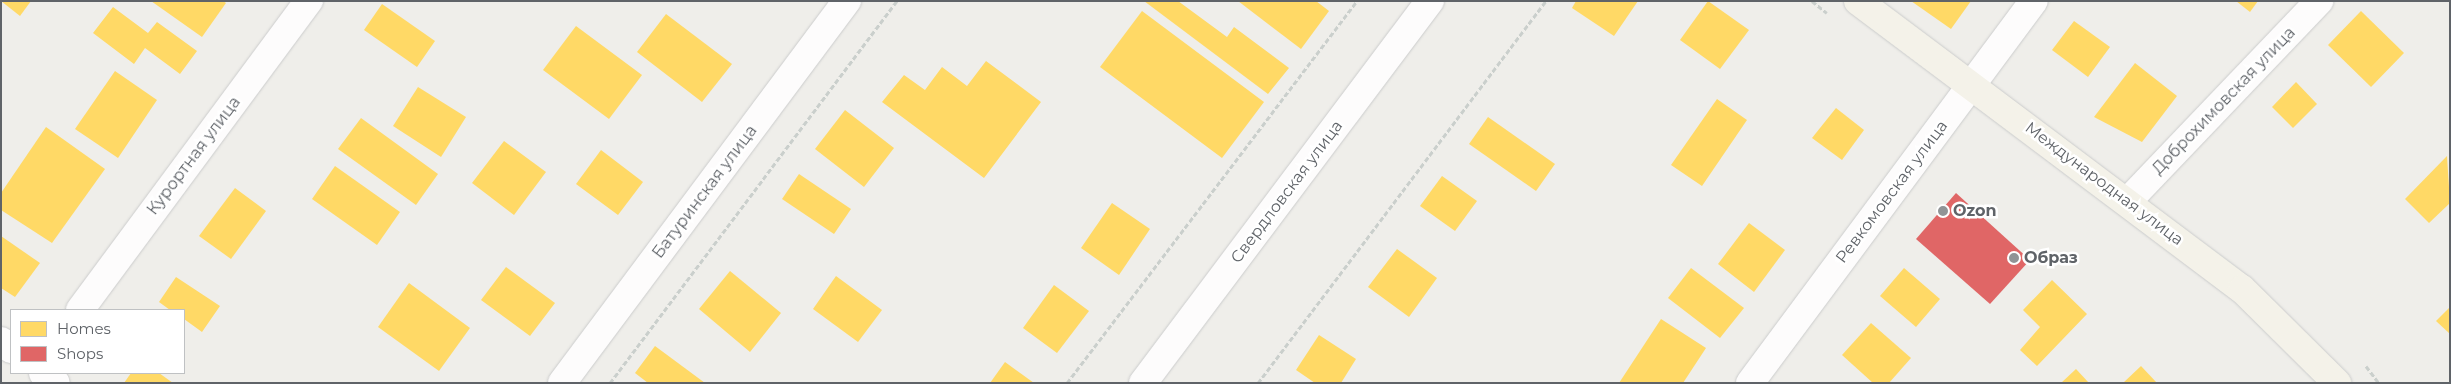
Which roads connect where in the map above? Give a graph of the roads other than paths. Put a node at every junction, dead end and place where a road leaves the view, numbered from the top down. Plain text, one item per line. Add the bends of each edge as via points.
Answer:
1 (309, 1) edge
2 (847, 1) edge
3 (1430, 1) edge
4 (1858, 1) edge
5 (2034, 1) edge
6 (2319, 1) edge
7 (1972, 85) junction
8 (2128, 201) junction
9 (81, 309) edge
10 (44, 374) edge
11 (56, 383) edge
12 (562, 383) edge
13 (1143, 383) edge
14 (1750, 383) edge
15 (2337, 383) edge

1 - 9 street, Курортная улица
2 - 12 street, Батуринская улица
3 - 13 street, Свердловская улица
4 - 7 main road, Международная улица
5 - 7 street, Ревкомовская улица
6 - 8 street, Доброхимовская улица
7 - 8 main road, Международная улица
7 - 14 street, Ревкомовская улица
8 - 15 main road, Международная улица via 2242,289
10 - 11 street

